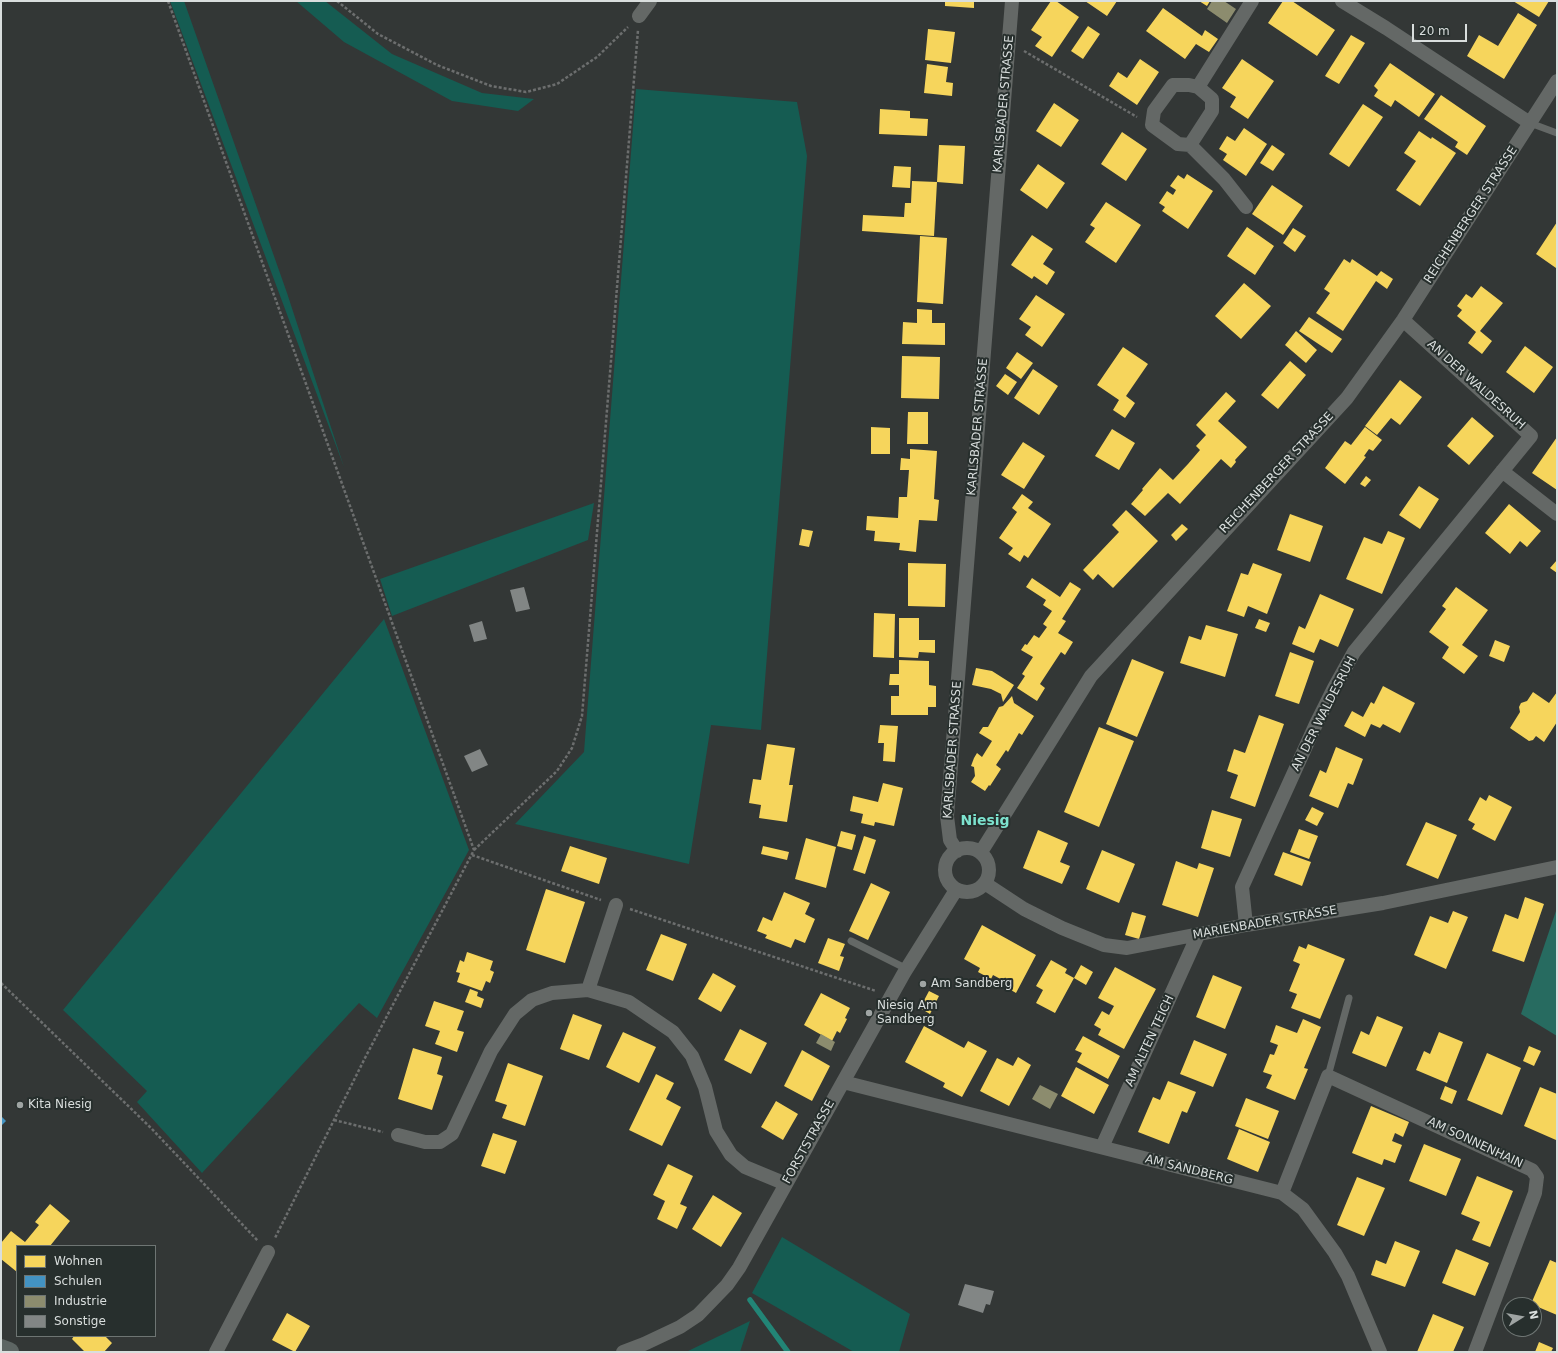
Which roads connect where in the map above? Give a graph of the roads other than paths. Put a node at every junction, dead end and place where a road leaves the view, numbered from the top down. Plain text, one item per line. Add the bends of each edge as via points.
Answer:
1 (650, 1) edge
2 (1012, 1) edge
3 (1252, 1) edge
4 (1342, 1) edge
5 (639, 16) road end
6 (1557, 81) edge
7 (1198, 87) junction
8 (1530, 123) junction
9 (1557, 133) edge
10 (1190, 145) junction
11 (1246, 207) dead end
12 (1404, 320) junction
13 (1502, 472) junction
14 (1557, 514) edge
15 (957, 851) junction
16 (981, 852) junction
17 (1557, 867) edge
18 (986, 884) junction
19 (956, 890) junction
20 (616, 905) road end
21 (1246, 925) junction
22 (1198, 935) junction
23 (850, 941) dead end
24 (908, 968) junction
25 (588, 990) junction
26 (1349, 998) dead end
27 (1328, 1076) junction
28 (843, 1082) junction
29 (398, 1135) road end
30 (1102, 1147) junction
31 (786, 1184) junction
32 (1282, 1193) junction
33 (268, 1252) road end
34 (1, 1349) edge
35 (9, 1352) edge
36 (216, 1352) edge
37 (623, 1352) edge
38 (1380, 1352) edge
39 (1475, 1352) edge

1 - 5 street
2 - 15 street, KARLSBADER STRASSE via 947,816 950,840
3 - 7 street
4 - 8 street
6 - 8 street, REICHENBERGER STRASSE
7 - 10 street via 1212,99 1212,111
7 - 10 street via 1173,85 1154,112 1152,125 1178,144
8 - 9 lane
8 - 12 street, REICHENBERGER STRASSE
10 - 11 street via 1224,179
12 - 13 street, AN DER WALDESRUH via 1531,436
12 - 16 street, REICHENBERGER STRASSE via 1347,398 1091,676
13 - 14 street
13 - 21 street, AN DER WALDESRUH via 1354,652 1334,688 1242,887
15 - 16 street via 965,848
15 - 19 street via 947,860 945,873 951,886
16 - 18 street via 990,867
17 - 21 street, MARIENBADER STRASSE via 1384,903
18 - 19 street via 972,893
18 - 22 street, MARIENBADER STRASSE via 1024,909 1104,945 1127,948
19 - 24 street, FORSTSTRASSE
20 - 25 street
21 - 22 street, MARIENBADER STRASSE
22 - 30 street, AM ALTEN TEICH
23 - 24 lane
24 - 28 street, FORSTSTRASSE
25 - 29 street via 552,993 532,1000 515,1014 491,1051 452,1134 440,1142 426,1142
25 - 31 street via 629,1002 673,1032 692,1056 705,1087 716,1131 731,1155 745,1167
26 - 27 lane
27 - 32 street
27 - 39 street, AM SONNENHAIN via 1523,1165 1532,1170 1537,1177 1535,1193
28 - 30 street, AM SANDBERG
28 - 31 street, FORSTSTRASSE
30 - 32 street, AM SANDBERG
31 - 37 street, FORSTSTRASSE via 739,1268 713,1301 680,1327
32 - 38 street, AM SANDBERG via 1303,1209 1336,1253
33 - 36 street
34 - 35 main road

